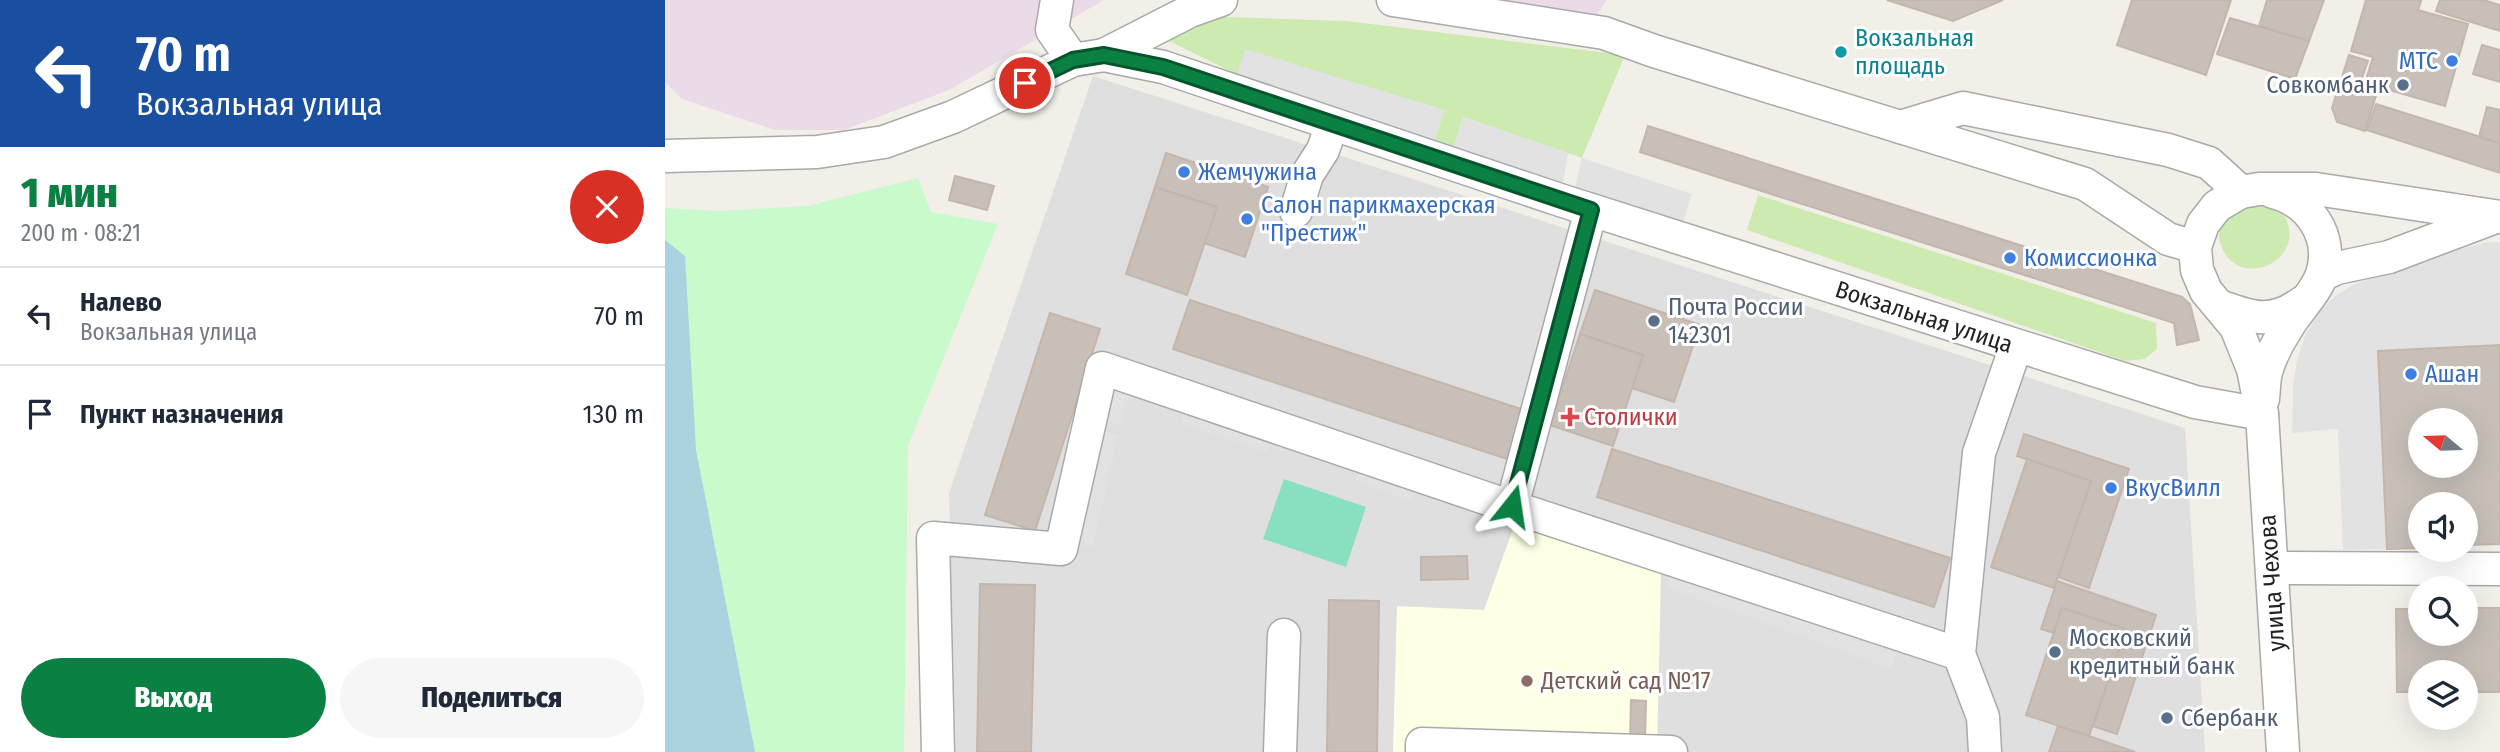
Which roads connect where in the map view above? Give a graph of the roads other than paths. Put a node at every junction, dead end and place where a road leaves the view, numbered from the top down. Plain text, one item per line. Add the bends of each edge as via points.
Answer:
1 (1057, 0) edge
2 (1220, 0) edge
3 (1393, 0) edge
4 (1104, 55) junction
5 (1073, 60) junction
6 (1332, 124) junction
7 (1900, 127) junction
8 (665, 156) edge
9 (2250, 190) junction
10 (1591, 210) junction
11 (1296, 211) dead end
12 (2497, 217) edge
13 (2182, 243) junction
14 (2315, 287) junction
15 (2221, 307) junction
16 (2017, 346) junction
17 (2262, 414) junction
18 (1512, 506) junction
19 (2273, 568) junction
20 (2500, 569) edge
21 (1284, 635) dead end
22 (1959, 654) junction
23 (938, 752) edge
24 (1280, 752) edge
25 (1422, 752) edge
26 (1671, 752) edge
27 (1985, 752) edge
28 (2283, 752) edge

1 - 5 street via 1052,30
2 - 4 street
3 - 7 street via 1604,33
4 - 5 street, Вокзальная улица
4 - 6 street, Вокзальная улица via 1163,67
5 - 8 street, Вокзальная улица via 953,117 884,142 817,152
6 - 10 street, Вокзальная улица
6 - 11 street via 1307,175
7 - 9 street via 1963,108 2168,150 2209,163
7 - 13 street via 2085,184
9 - 12 street via 2316,189
9 - 13 street via 2217,206
9 - 14 street via 2286,195 2308,210 2321,229 2326,253
10 - 16 street, Вокзальная улица
10 - 18 street
12 - 14 street via 2389,257 2337,268
13 - 15 street via 2206,291
14 - 15 street via 2289,313 2271,319
14 - 17 street via 2287,328 2266,371
15 - 17 street via 2236,327 2253,369
16 - 17 street, Вокзальная улица via 2195,402
16 - 22 street via 1979,453
17 - 19 street, улица Чехова
18 - 22 street
18 - 23 street via 1102,368 1061,549 933,538
19 - 20 street via 2356,559
19 - 28 street, улица Чехова
21 - 24 street
22 - 27 street via 1983,717
25 - 26 street via 1422,744

